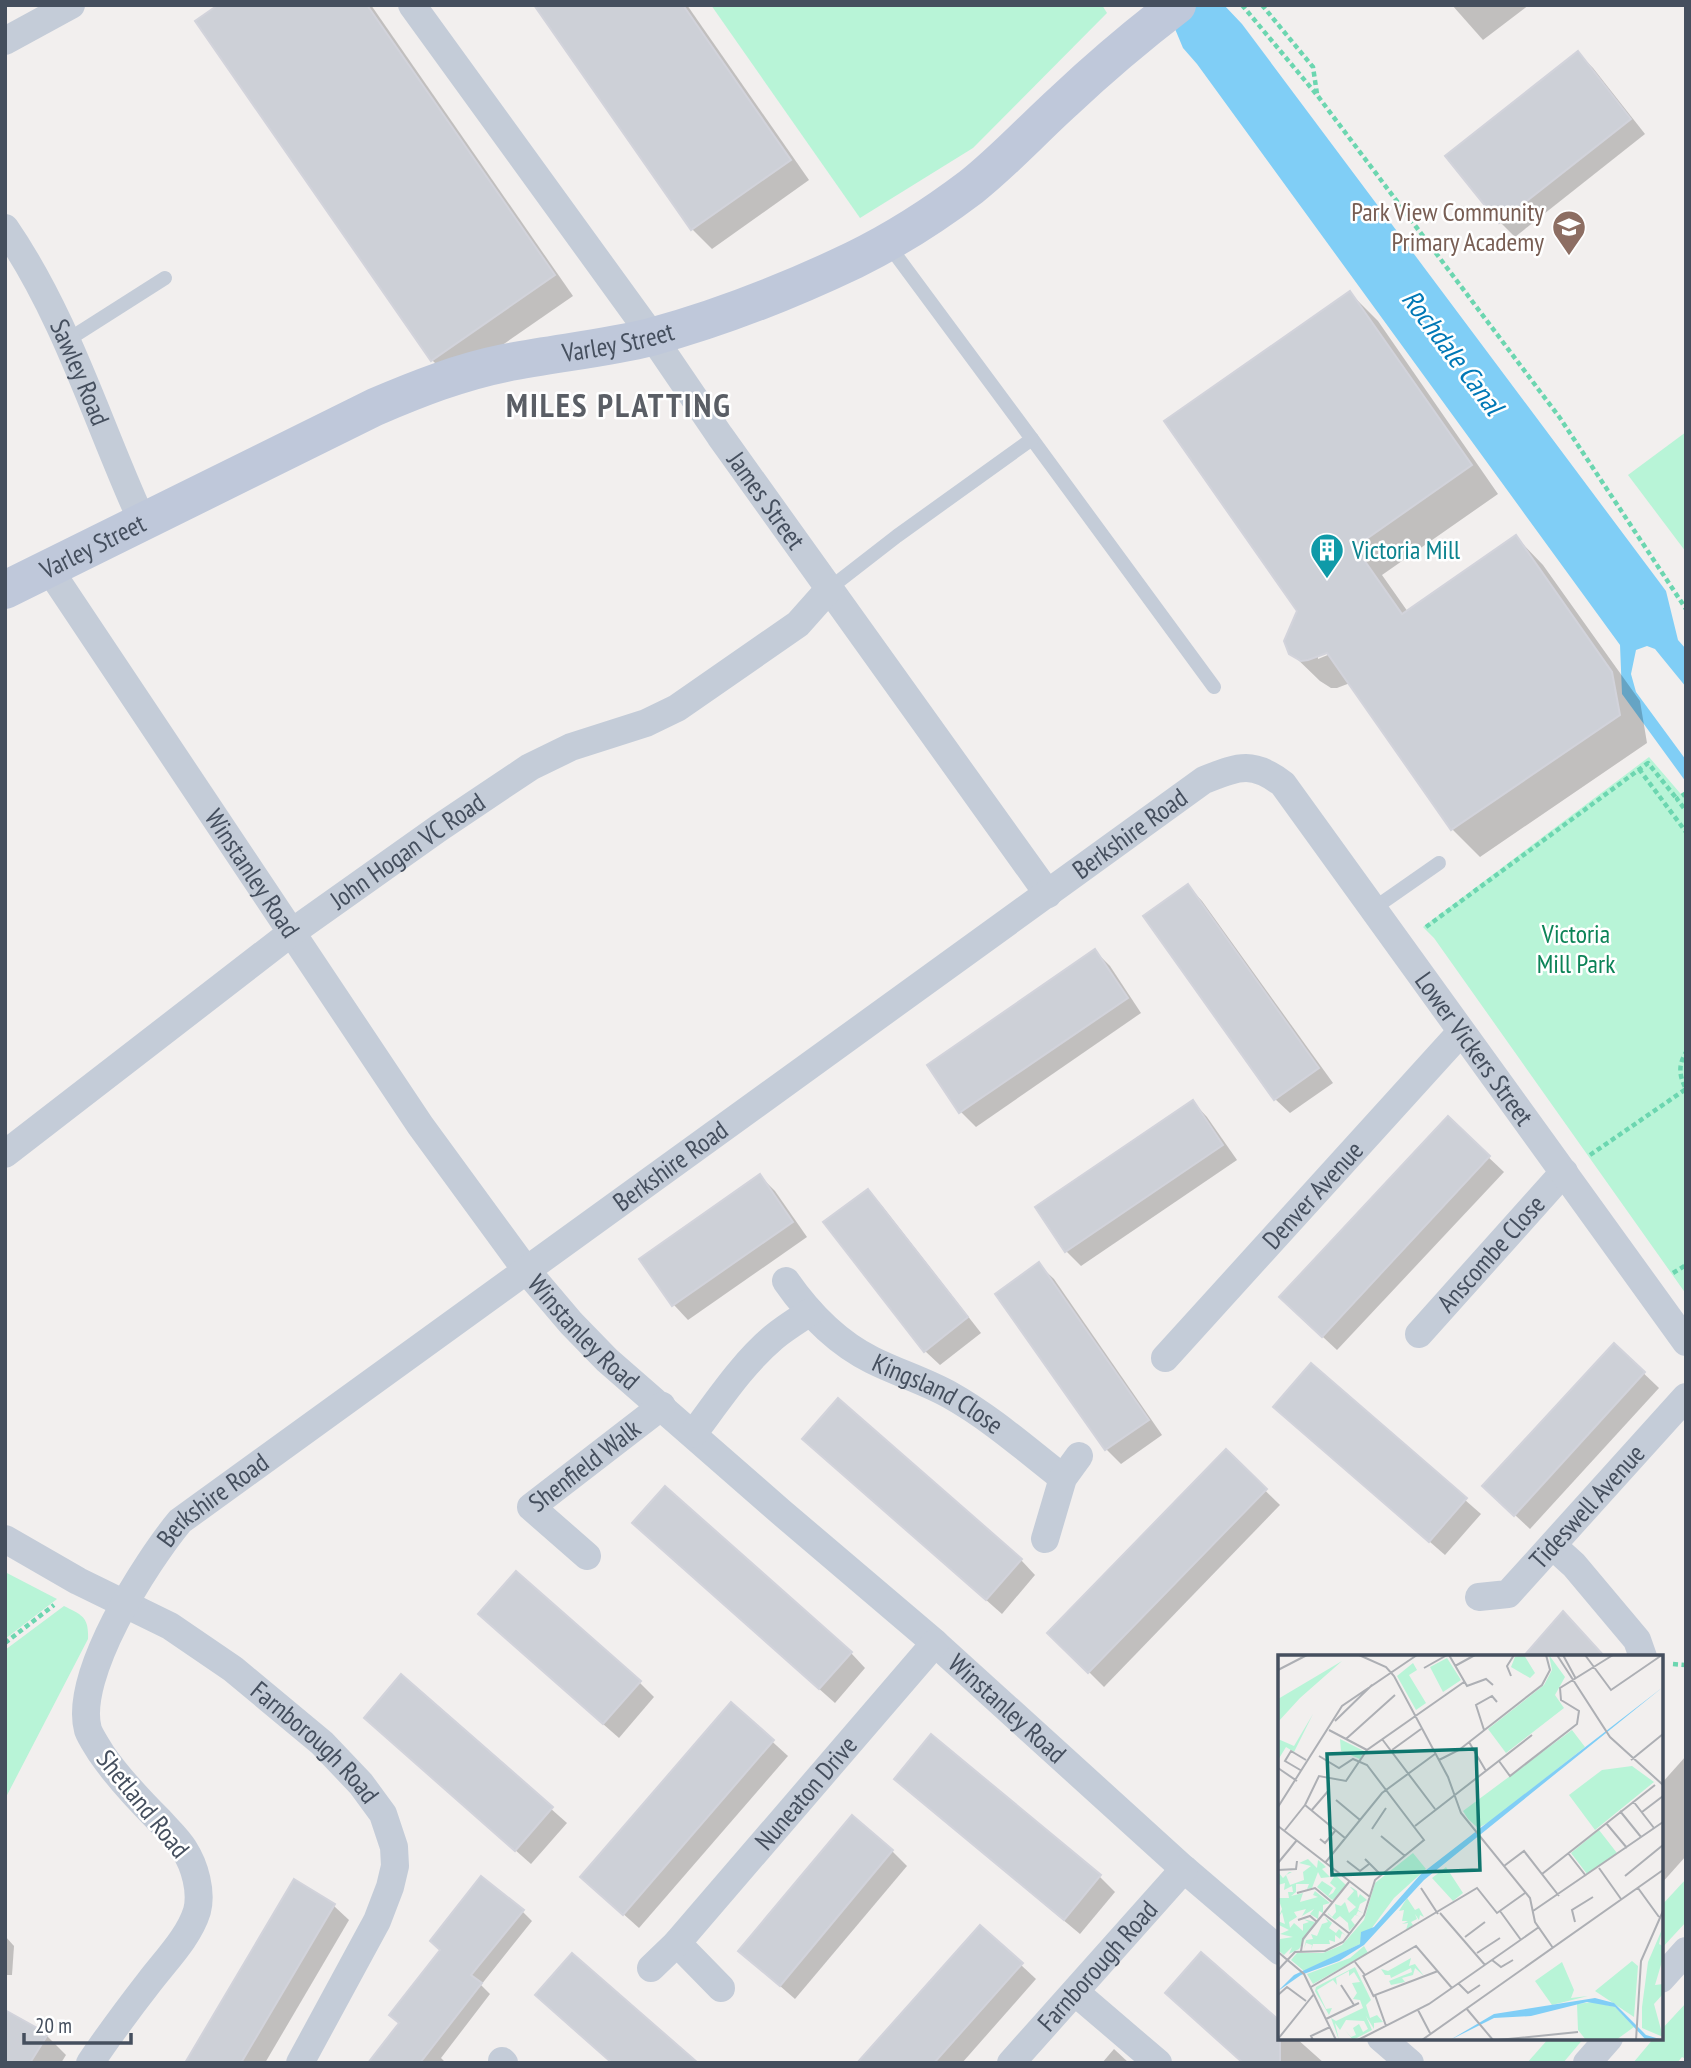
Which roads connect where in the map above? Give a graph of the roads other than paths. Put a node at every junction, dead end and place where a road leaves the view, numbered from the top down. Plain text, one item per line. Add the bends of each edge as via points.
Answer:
1 (71, 5) edge
2 (412, 5) edge
3 (1163, 16) edge
4 (5, 41) edge
5 (7, 235) edge
6 (886, 243) junction
7 (165, 278) dead end
8 (652, 336) junction
9 (66, 341) junction
10 (1032, 439) junction
11 (143, 523) junction
12 (49, 569) junction
13 (830, 588) junction
14 (5, 590) edge
15 (1214, 687) dead end
16 (1250, 768) joint
17 (1439, 863) dead end
18 (1048, 894) junction
19 (1373, 909) junction
20 (291, 933) junction
21 (1461, 1032) junction
22 (5, 1154) edge
23 (1564, 1172) junction
24 (526, 1270) junction
25 (786, 1280) dead end
26 (810, 1312) junction
27 (1419, 1334) dead end
28 (1686, 1342) edge
29 (1165, 1358) dead end
30 (1686, 1397) edge
31 (662, 1406) junction
32 (693, 1434) junction
33 (5, 1539) edge
34 (1045, 1539) dead end
35 (1553, 1546) junction
36 (587, 1556) dead end
37 (1479, 1597) dead end
38 (126, 1604) junction
39 (935, 1643) junction
40 (1642, 1655) edge
41 (1184, 1870) junction
42 (677, 1943) junction
43 (1278, 1949) edge
44 (1686, 1951) edge
45 (651, 1968) dead end
46 (1663, 1977) edge
47 (721, 1988) dead end
48 (1075, 1992) junction
49 (1383, 2040) edge
50 (1607, 2040) edge
51 (90, 2063) edge
52 (300, 2063) edge
53 (1011, 2063) edge
54 (1158, 2063) edge
55 (1410, 2063) edge
56 (1587, 2063) edge

1 - 4 street
2 - 8 street, James Street
3 - 6 street, Varley Street via 991,170
5 - 9 street, Sawley Road
6 - 8 street, Varley Street via 775,295
6 - 10 lane
7 - 9 lane
8 - 11 street, Varley Street via 504,363 412,391
8 - 13 street, James Street
9 - 11 street, Sawley Road
10 - 13 lane
10 - 15 lane
11 - 12 street, Varley Street
12 - 14 street, Varley Street
12 - 20 street, Winstanley Road
13 - 18 street, James Street
13 - 20 street, John Hogan VC Road via 798,624 677,708 530,767
16 - 18 street, Berkshire Road via 1204,780
16 - 19 street, Lower Vickers Street via 1283,784
17 - 19 lane
18 - 24 street, Berkshire Road
19 - 21 street, Lower Vickers Street
20 - 22 street, John Hogan VC Road
20 - 24 street, Winstanley Road via 420,1125
21 - 23 street, Lower Vickers Street
21 - 29 street, Denver Avenue
23 - 27 street, Anscombe Close
23 - 28 street, Lower Vickers Street
24 - 31 street, Winstanley Road via 593,1346
24 - 38 street, Berkshire Road via 180,1521
25 - 26 street, Kingsland Close
26 - 32 street via 758,1352
26 - 34 street, Kingsland Close via 853,1349 950,1395 1071,1467
30 - 35 street, Tideswell Avenue
31 - 32 street, Winstanley Road
31 - 36 street, Shenfield Walk via 531,1507
32 - 39 street, Winstanley Road
33 - 38 street, Farnborough Road
35 - 37 street, Tideswell Avenue via 1508,1594
35 - 40 street via 1637,1640
38 - 51 street, Shetland Road via 94,1668 86,1712 89,1731 121,1780 184,1848 199,1897 187,1931
38 - 52 street, Farnborough Road via 192,1640 300,1723 361,1784 390,1830 395,1866 390,1887
39 - 41 street, Winstanley Road
39 - 42 street, Nuneaton Drive
41 - 43 street, Winstanley Road
41 - 48 street, Farnborough Road
42 - 45 street, Nuneaton Drive
42 - 47 street
44 - 46 street
48 - 53 street, Farnborough Road
48 - 54 street
49 - 55 street
50 - 56 street

